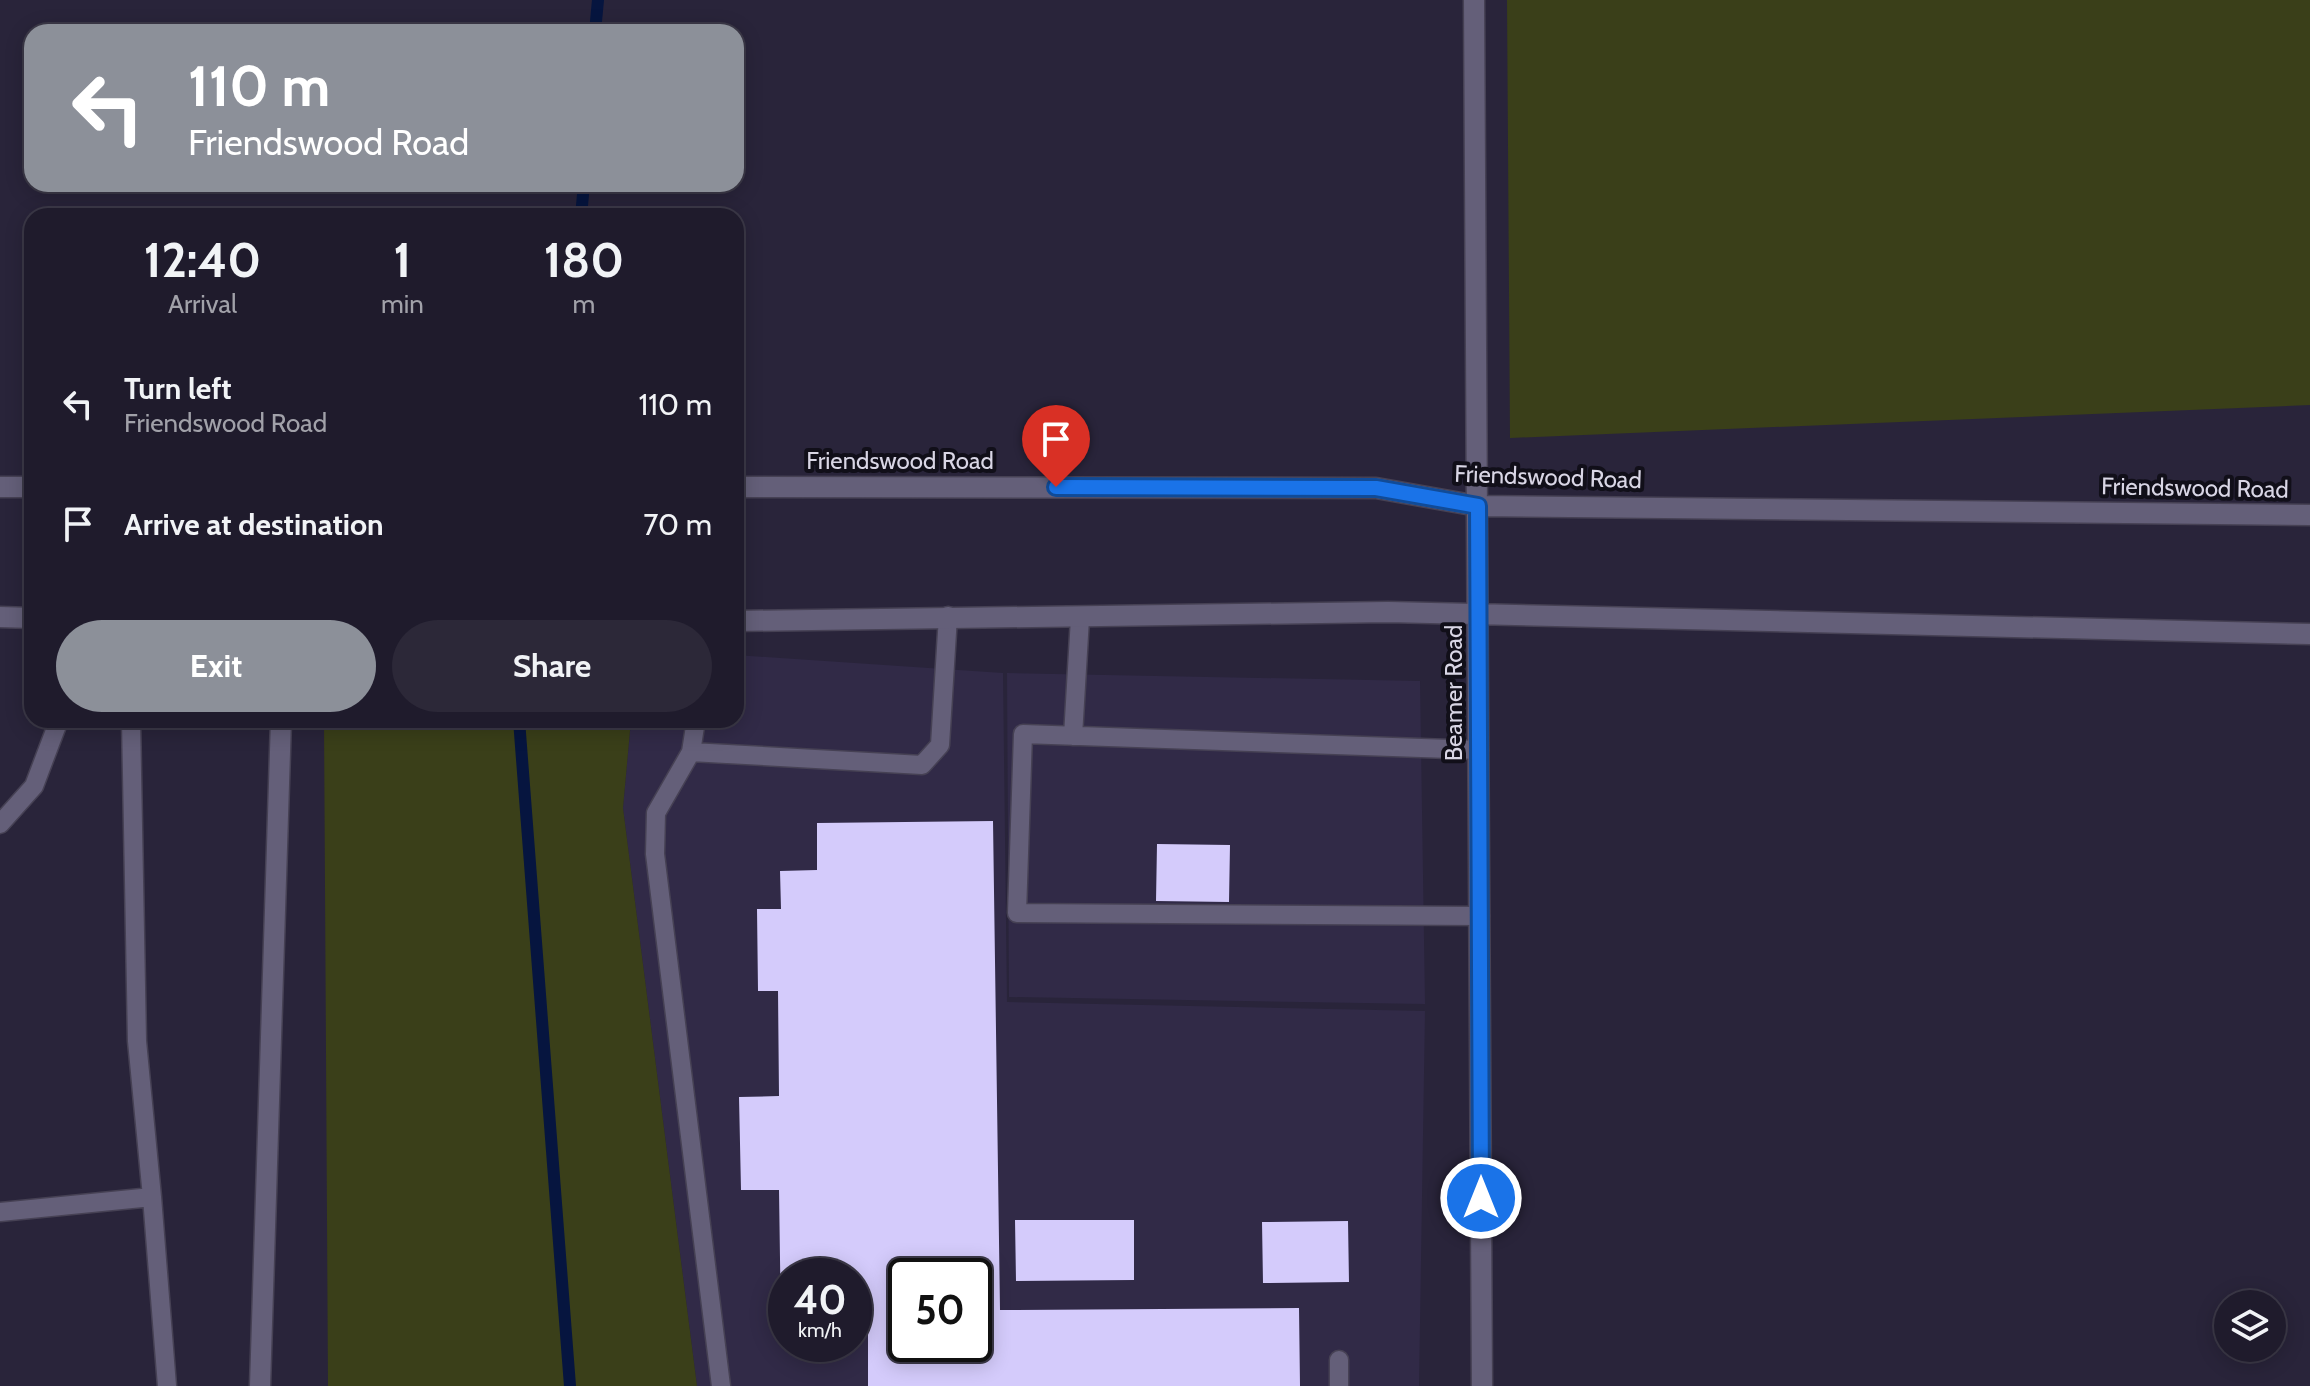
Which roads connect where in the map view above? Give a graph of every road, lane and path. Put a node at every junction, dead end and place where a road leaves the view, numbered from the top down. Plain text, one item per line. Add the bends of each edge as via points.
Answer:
1 (1474, 0) edge
2 (0, 487) edge
3 (24, 487) edge
4 (744, 487) edge
5 (1478, 506) junction
6 (2310, 515) edge
7 (1480, 615) junction
8 (948, 616) junction
9 (0, 617) edge
10 (24, 618) edge
11 (1080, 618) junction
12 (744, 621) edge
13 (2310, 634) edge
14 (56, 728) edge
15 (131, 728) edge
16 (281, 728) edge
17 (695, 728) edge
18 (1073, 736) junction
19 (1479, 750) junction
20 (691, 752) junction
21 (0, 824) edge
22 (1480, 916) junction
23 (152, 1197) junction
24 (0, 1212) edge
25 (1339, 1360) dead end
26 (167, 1386) edge
27 (260, 1386) edge
28 (721, 1386) edge
29 (1339, 1386) edge
30 (1482, 1386) edge

1 - 5 main road, Beamer Road
2 - 3 main road
4 - 5 main road, Friendswood Road via 1376,488
5 - 6 main road, Friendswood Road
5 - 7 main road, Beamer Road
7 - 11 main road
7 - 13 main road
7 - 19 main road, Beamer Road
8 - 11 main road
8 - 12 main road
8 - 20 lane via 940,745 922,765
9 - 10 main road
11 - 18 lane
14 - 21 lane via 34,786
15 - 23 lane via 137,1041
16 - 27 main road
17 - 20 lane
18 - 19 lane
18 - 22 lane via 1023,734 1017,913
19 - 22 main road, Beamer Road
20 - 28 lane via 656,813 655,854
22 - 30 main road, Beamer Road
23 - 24 lane
23 - 26 lane
25 - 29 lane

